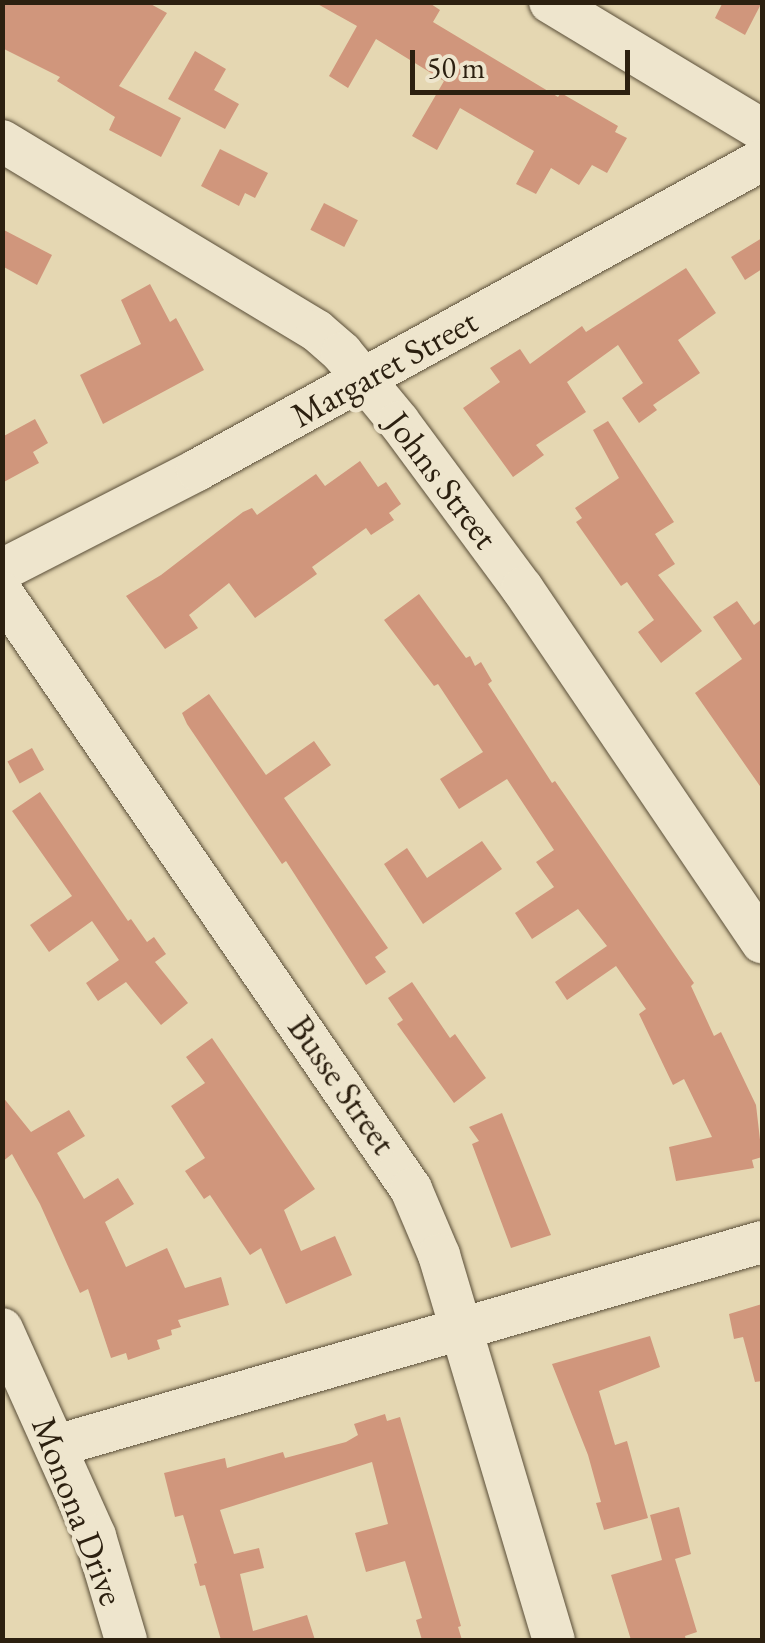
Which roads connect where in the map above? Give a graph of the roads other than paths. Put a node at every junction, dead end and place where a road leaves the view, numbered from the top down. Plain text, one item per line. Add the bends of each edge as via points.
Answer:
1 (550, 2) edge
2 (762, 130) edge
3 (2, 141) edge
4 (762, 160) edge
5 (363, 376) junction
6 (2, 570) edge
7 (2, 593) edge
8 (762, 942) edge
9 (762, 1242) edge
10 (2, 1328) edge
11 (461, 1331) junction
12 (56, 1446) junction
13 (126, 1640) edge
14 (554, 1640) edge

1 - 2 street
3 - 5 street, Johns Street via 316,331
4 - 5 street, Margaret Street
5 - 6 street, Margaret Street
5 - 8 street, Johns Street via 522,588
7 - 11 street, Busse Street via 401,1170 439,1255
9 - 11 street
10 - 12 street, Monona Drive
11 - 12 street
11 - 14 street, Busse Street
12 - 13 street, Monona Drive via 94,1536

